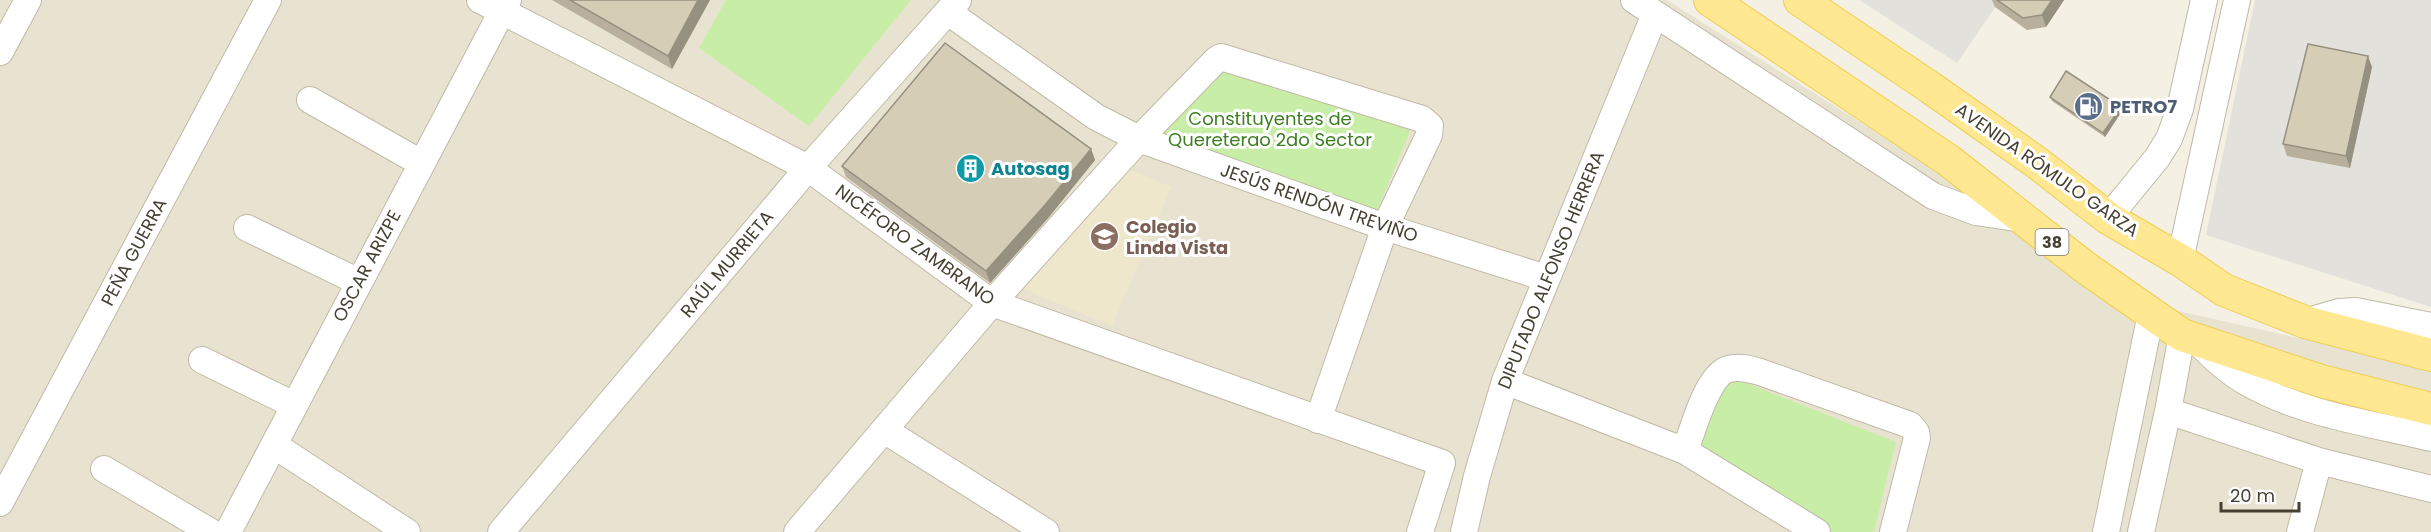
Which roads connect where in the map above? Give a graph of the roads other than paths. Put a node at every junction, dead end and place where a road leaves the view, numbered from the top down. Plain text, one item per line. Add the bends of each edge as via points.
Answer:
1 (28, 0) edge
2 (268, 0) edge
3 (480, 0) edge
4 (1634, 0) edge
5 (1710, 0) edge
6 (1800, 0) edge
7 (2204, 0) edge
8 (2237, 0) edge
9 (505, 6) edge
10 (953, 6) edge
11 (1655, 14) junction
12 (0, 52) edge
13 (310, 100) dead end
14 (1139, 139) junction
15 (421, 163) junction
16 (808, 168) junction
17 (2108, 218) junction
18 (2022, 219) junction
19 (1385, 227) junction
20 (246, 228) dead end
21 (2180, 260) junction
22 (1546, 278) junction
23 (359, 282) junction
24 (992, 303) junction
25 (2151, 314) junction
26 (2305, 322) junction
27 (2431, 327) edge
28 (2188, 337) junction
29 (2431, 355) edge
30 (202, 360) dead end
31 (1505, 381) junction
32 (294, 405) junction
33 (2431, 409) edge
34 (2168, 411) junction
35 (1318, 420) junction
36 (884, 430) junction
37 (2431, 438) edge
38 (274, 445) junction
39 (1685, 451) junction
40 (2319, 461) junction
41 (104, 469) dead end
42 (2431, 489) edge
43 (0, 503) edge
44 (211, 532) edge
45 (228, 532) edge
46 (407, 532) edge
47 (501, 532) edge
48 (797, 532) edge
49 (1046, 532) edge
50 (1420, 532) edge
51 (1464, 532) edge
52 (1817, 532) edge
53 (1893, 532) edge
54 (2106, 532) edge
55 (2141, 532) edge
56 (2300, 532) edge

1 - 12 street
2 - 43 street, PEÑA GUERRA
3 - 9 street, NICÉFORO ZAMBRANO
4 - 11 street
5 - 18 main road, 38 via 1948,160
6 - 17 main road, AVENIDA RÓMULO GARZA via 2036,162
7 - 17 street via 2180,110 2169,139
8 - 21 street
9 - 15 street, OSCAR ARIZPE
9 - 16 street, NICÉFORO ZAMBRANO
10 - 14 street, JESÚS RENDÓN TREVIÑO via 1096,117
10 - 16 street, RAÚL MURRIETA
11 - 18 street via 1933,196 1976,212
11 - 22 street, DIPUTADO ALFONSO HERRERA
13 - 15 street
14 - 19 street, JESÚS RENDÓN TREVIÑO
14 - 19 street via 1221,57 1422,119 1430,126 1429,135
14 - 24 street
15 - 23 street, OSCAR ARIZPE
16 - 24 street, NICÉFORO ZAMBRANO
16 - 47 street, RAÚL MURRIETA
17 - 21 main road, AVENIDA RÓMULO GARZA
18 - 25 main road, 38
19 - 22 street, JESÚS RENDÓN TREVIÑO
19 - 35 street
20 - 23 street
21 - 26 main road, AVENIDA RÓMULO GARZA via 2224,290
22 - 31 street, DIPUTADO ALFONSO HERRERA
23 - 32 street, OSCAR ARIZPE
24 - 35 street, NICÉFORO ZAMBRANO
24 - 36 street
25 - 28 main road, 38
25 - 54 street
26 - 27 street via 2356,310
26 - 29 main road, AVENIDA RÓMULO GARZA
28 - 33 main road, 38 via 2321,381
28 - 34 street
28 - 37 street via 2223,367 2262,390 2314,410
30 - 32 street
31 - 39 street
31 - 51 street, DIPUTADO ALFONSO HERRERA
32 - 38 street, OSCAR ARIZPE
34 - 40 street
34 - 55 street
35 - 50 street, NICÉFORO ZAMBRANO via 1442,463
36 - 48 street
36 - 49 street
38 - 45 street, OSCAR ARIZPE
38 - 46 street
39 - 52 street
39 - 53 street via 1712,384 1719,374 1736,368 1760,372 1910,425 1917,438
40 - 42 street
40 - 56 street
41 - 44 street

